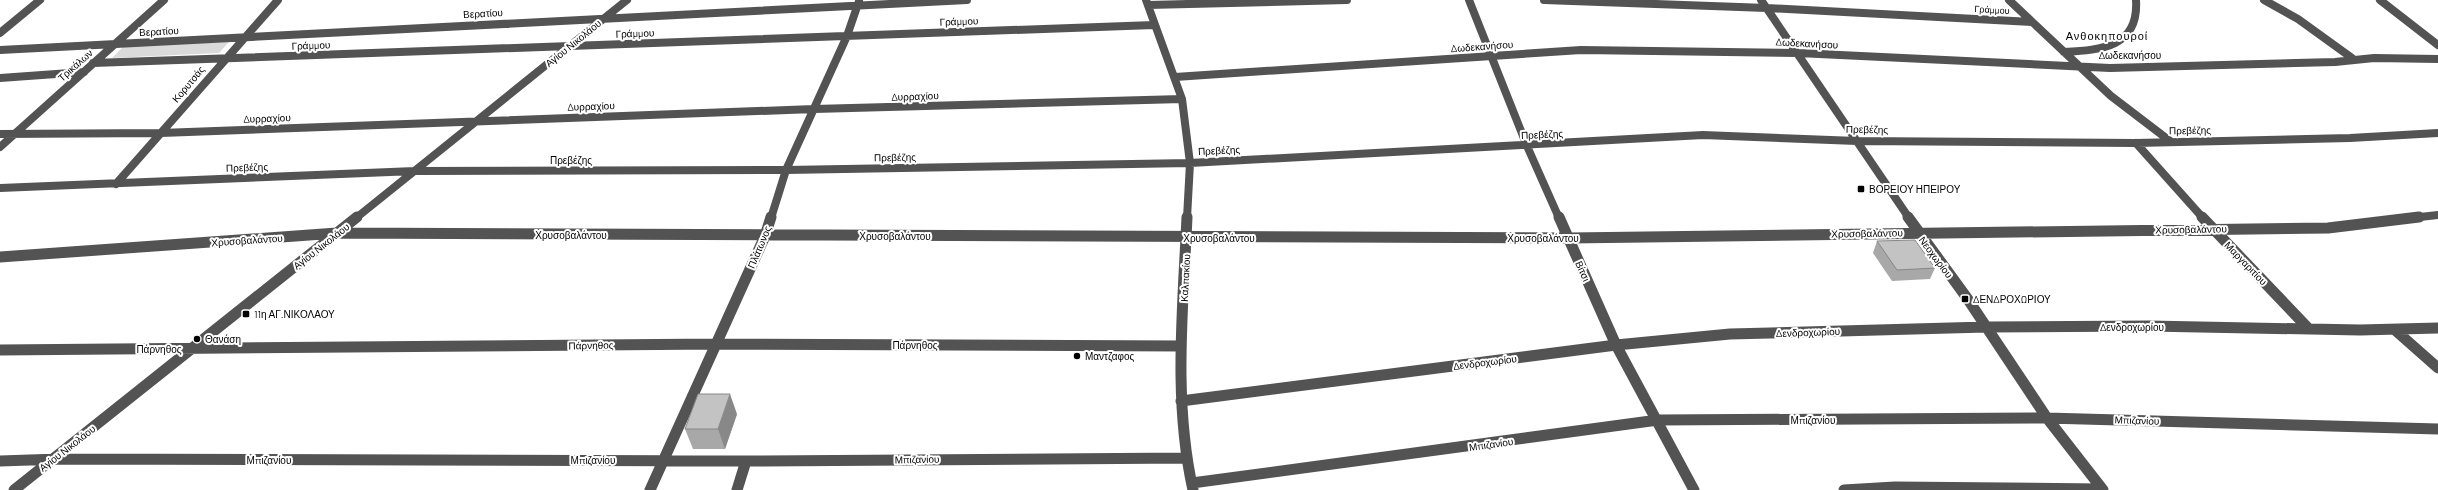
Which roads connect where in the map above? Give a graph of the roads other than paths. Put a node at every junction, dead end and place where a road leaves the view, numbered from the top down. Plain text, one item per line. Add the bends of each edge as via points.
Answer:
1 (40, 0) edge
2 (164, 0) edge
3 (278, 0) edge
4 (627, 0) edge
5 (967, 0) edge
6 (1346, 0) edge
7 (1469, 0) edge
8 (1544, 0) edge
9 (2009, 0) edge
10 (2136, 0) edge
11 (2264, 0) edge
12 (2380, 0) edge
13 (859, 3) edge
14 (1147, 3) edge
15 (1764, 4) edge
16 (604, 18) junction
17 (2032, 22) junction
18 (1154, 25) junction
19 (0, 33) edge
20 (847, 36) junction
21 (244, 37) junction
22 (116, 44) junction
23 (2438, 45) edge
24 (570, 46) junction
25 (0, 50) edge
26 (2064, 52) junction
27 (1798, 54) junction
28 (1490, 56) junction
29 (2352, 58) junction
30 (224, 59) junction
31 (2438, 59) edge
32 (94, 63) junction
33 (2078, 66) junction
34 (84, 72) junction
35 (1175, 77) junction
36 (0, 78) edge
37 (1182, 100) junction
38 (814, 110) junction
39 (478, 120) junction
40 (161, 133) junction
41 (2438, 133) edge
42 (0, 134) edge
43 (14, 134) junction
44 (1857, 140) junction
45 (2170, 141) junction
46 (2136, 143) junction
47 (1527, 146) junction
48 (0, 147) edge
49 (1190, 162) junction
50 (786, 170) junction
51 (415, 171) junction
52 (116, 184) junction
53 (0, 188) edge
54 (2438, 216) edge
55 (2212, 228) junction
56 (1918, 232) junction
57 (337, 233) junction
58 (765, 236) junction
59 (1187, 238) junction
60 (1569, 238) junction
61 (0, 257) edge
62 (1986, 327) junction
63 (2308, 328) junction
64 (2438, 328) edge
65 (2395, 330) junction
66 (716, 344) junction
67 (1616, 345) junction
68 (1181, 346) junction
69 (191, 349) junction
70 (0, 350) edge
71 (2438, 367) edge
72 (1181, 401) junction
73 (2047, 418) junction
74 (1658, 420) junction
75 (2438, 429) edge
76 (1186, 458) junction
77 (52, 460) junction
78 (664, 460) junction
79 (0, 461) edge
80 (746, 461) junction
81 (1192, 487) edge
82 (2102, 489) edge
83 (14, 490) edge
84 (650, 490) edge
85 (737, 490) edge
86 (1694, 490) edge
87 (1844, 490) edge

1 - 19 street
2 - 22 street, Τρικάλων
3 - 21 street, Κορυτσάς
4 - 16 street, Αγίου Νικολάου
5 - 13 street, Βερατίου
6 - 14 street
7 - 28 street, Βίτσι
8 - 15 street, Γράμμου
9 - 17 street
10 - 26 street via 2135,23 2126,38 2105,48
11 - 29 street via 2298,19
12 - 23 street
13 - 16 street, Βερατίου
13 - 20 street, Πλάτωνος
14 - 18 street, Καλπακίου
15 - 17 street, Γράμμου
15 - 27 street, Νεοχωρίου
16 - 21 street, Βερατίου
16 - 24 street, Αγίου Νικολάου
17 - 26 street
18 - 20 street, Γράμμου
18 - 35 street, Καλπακίου
20 - 24 street, Γράμμου
20 - 38 street, Πλάτωνος
21 - 22 street, Βερατίου
21 - 30 street, Κορυτσάς
22 - 25 street, Βερατίου
22 - 32 street, Τρικάλων
24 - 30 street, Γράμμου
24 - 39 street, Αγίου Νικολάου
26 - 33 street
27 - 28 street, Δωδεκανήσου via 1581,50
27 - 33 street, Δωδεκανήσου
27 - 44 street, Νεοχωρίου
28 - 35 street, Δωδεκανήσου
28 - 47 street, Βίτσι
29 - 31 street, Δωδεκανήσου
29 - 33 street, Δωδεκανήσου via 2335,62
30 - 32 street, Γράμμου
30 - 40 street, Κορυτσάς
32 - 34 street, Τρικάλων
33 - 45 street via 2111,96
34 - 36 street
34 - 43 street, Τρικάλων
35 - 37 street, Καλπακίου
37 - 38 street, Δυρραχίου
37 - 49 street, Καλπακίου
38 - 39 street, Δυρραχίου
38 - 50 street, Πλάτωνος
39 - 40 street, Δυρραχίου
39 - 51 street, Αγίου Νικολάου
40 - 43 street, Δυρραχίου
40 - 52 street, Κορυτσάς
41 - 45 street, Πρεβέζης via 2350,138
42 - 43 street, Δυρραχίου
43 - 48 street, Τρικάλων
44 - 46 street, Πρεβέζης
44 - 47 street, Πρεβέζης via 1703,135
44 - 56 street, Νεοχωρίου
45 - 46 street, Πρεβέζης
46 - 55 street, Μαργαριτίου
47 - 49 street, Πρεβέζης
47 - 60 street, Βίτσι
49 - 50 street, Πρεβέζης
49 - 59 street, Καλπακίου
50 - 51 street, Πρεβέζης
50 - 58 street, Πλάτωνος
51 - 52 street, Πρεβέζης
51 - 57 street, Αγίου Νικολάου
52 - 53 street, Πρεβέζης
54 - 55 street, Χρυσοβαλάντου via 2328,228
55 - 56 street, Χρυσοβαλάντου
55 - 63 street, Μαργαριτίου
56 - 60 street, Χρυσοβαλάντου
56 - 62 street, Νεοχωρίου
57 - 58 street, Χρυσοβαλάντου
57 - 61 street, Χρυσοβαλάντου
57 - 69 street, Αγίου Νικολάου
58 - 59 street, Χρυσοβαλάντου
58 - 66 street, Πλάτωνος
59 - 60 street, Χρυσοβαλάντου
59 - 68 street, Καλπακίου
60 - 67 street, Βίτσι
62 - 63 street, Δενδροχωρίου
62 - 67 street, Δενδροχωρίου via 1730,334
62 - 73 street, Νεοχωρίου
63 - 65 street, Δενδροχωρίου
64 - 65 street, Δενδροχωρίου
65 - 71 street
66 - 68 street, Πάρνηθος
66 - 69 street, Πάρνηθος
66 - 78 street, Πλάτωνος
67 - 72 street, Δενδροχωρίου
67 - 74 street, Βίτσι
68 - 72 street, Καλπακίου
69 - 70 street, Πάρνηθος
69 - 77 street, Αγίου Νικολάου
72 - 76 street, Καλπακίου
73 - 74 street, Μπιζανίου
73 - 75 street, Μπιζανίου
73 - 82 street, Νεοχωρίου
74 - 81 street, Μπιζανίου
74 - 86 street, Βίτσι
76 - 80 street, Μπιζανίου
76 - 81 street, Καλπακίου
77 - 78 street, Μπιζανίου
77 - 79 street, Μπιζανίου
77 - 83 street, Αγίου Νικολάου
78 - 80 street, Μπιζανίου
78 - 84 street, Πλάτωνος
80 - 85 street
82 - 87 street

